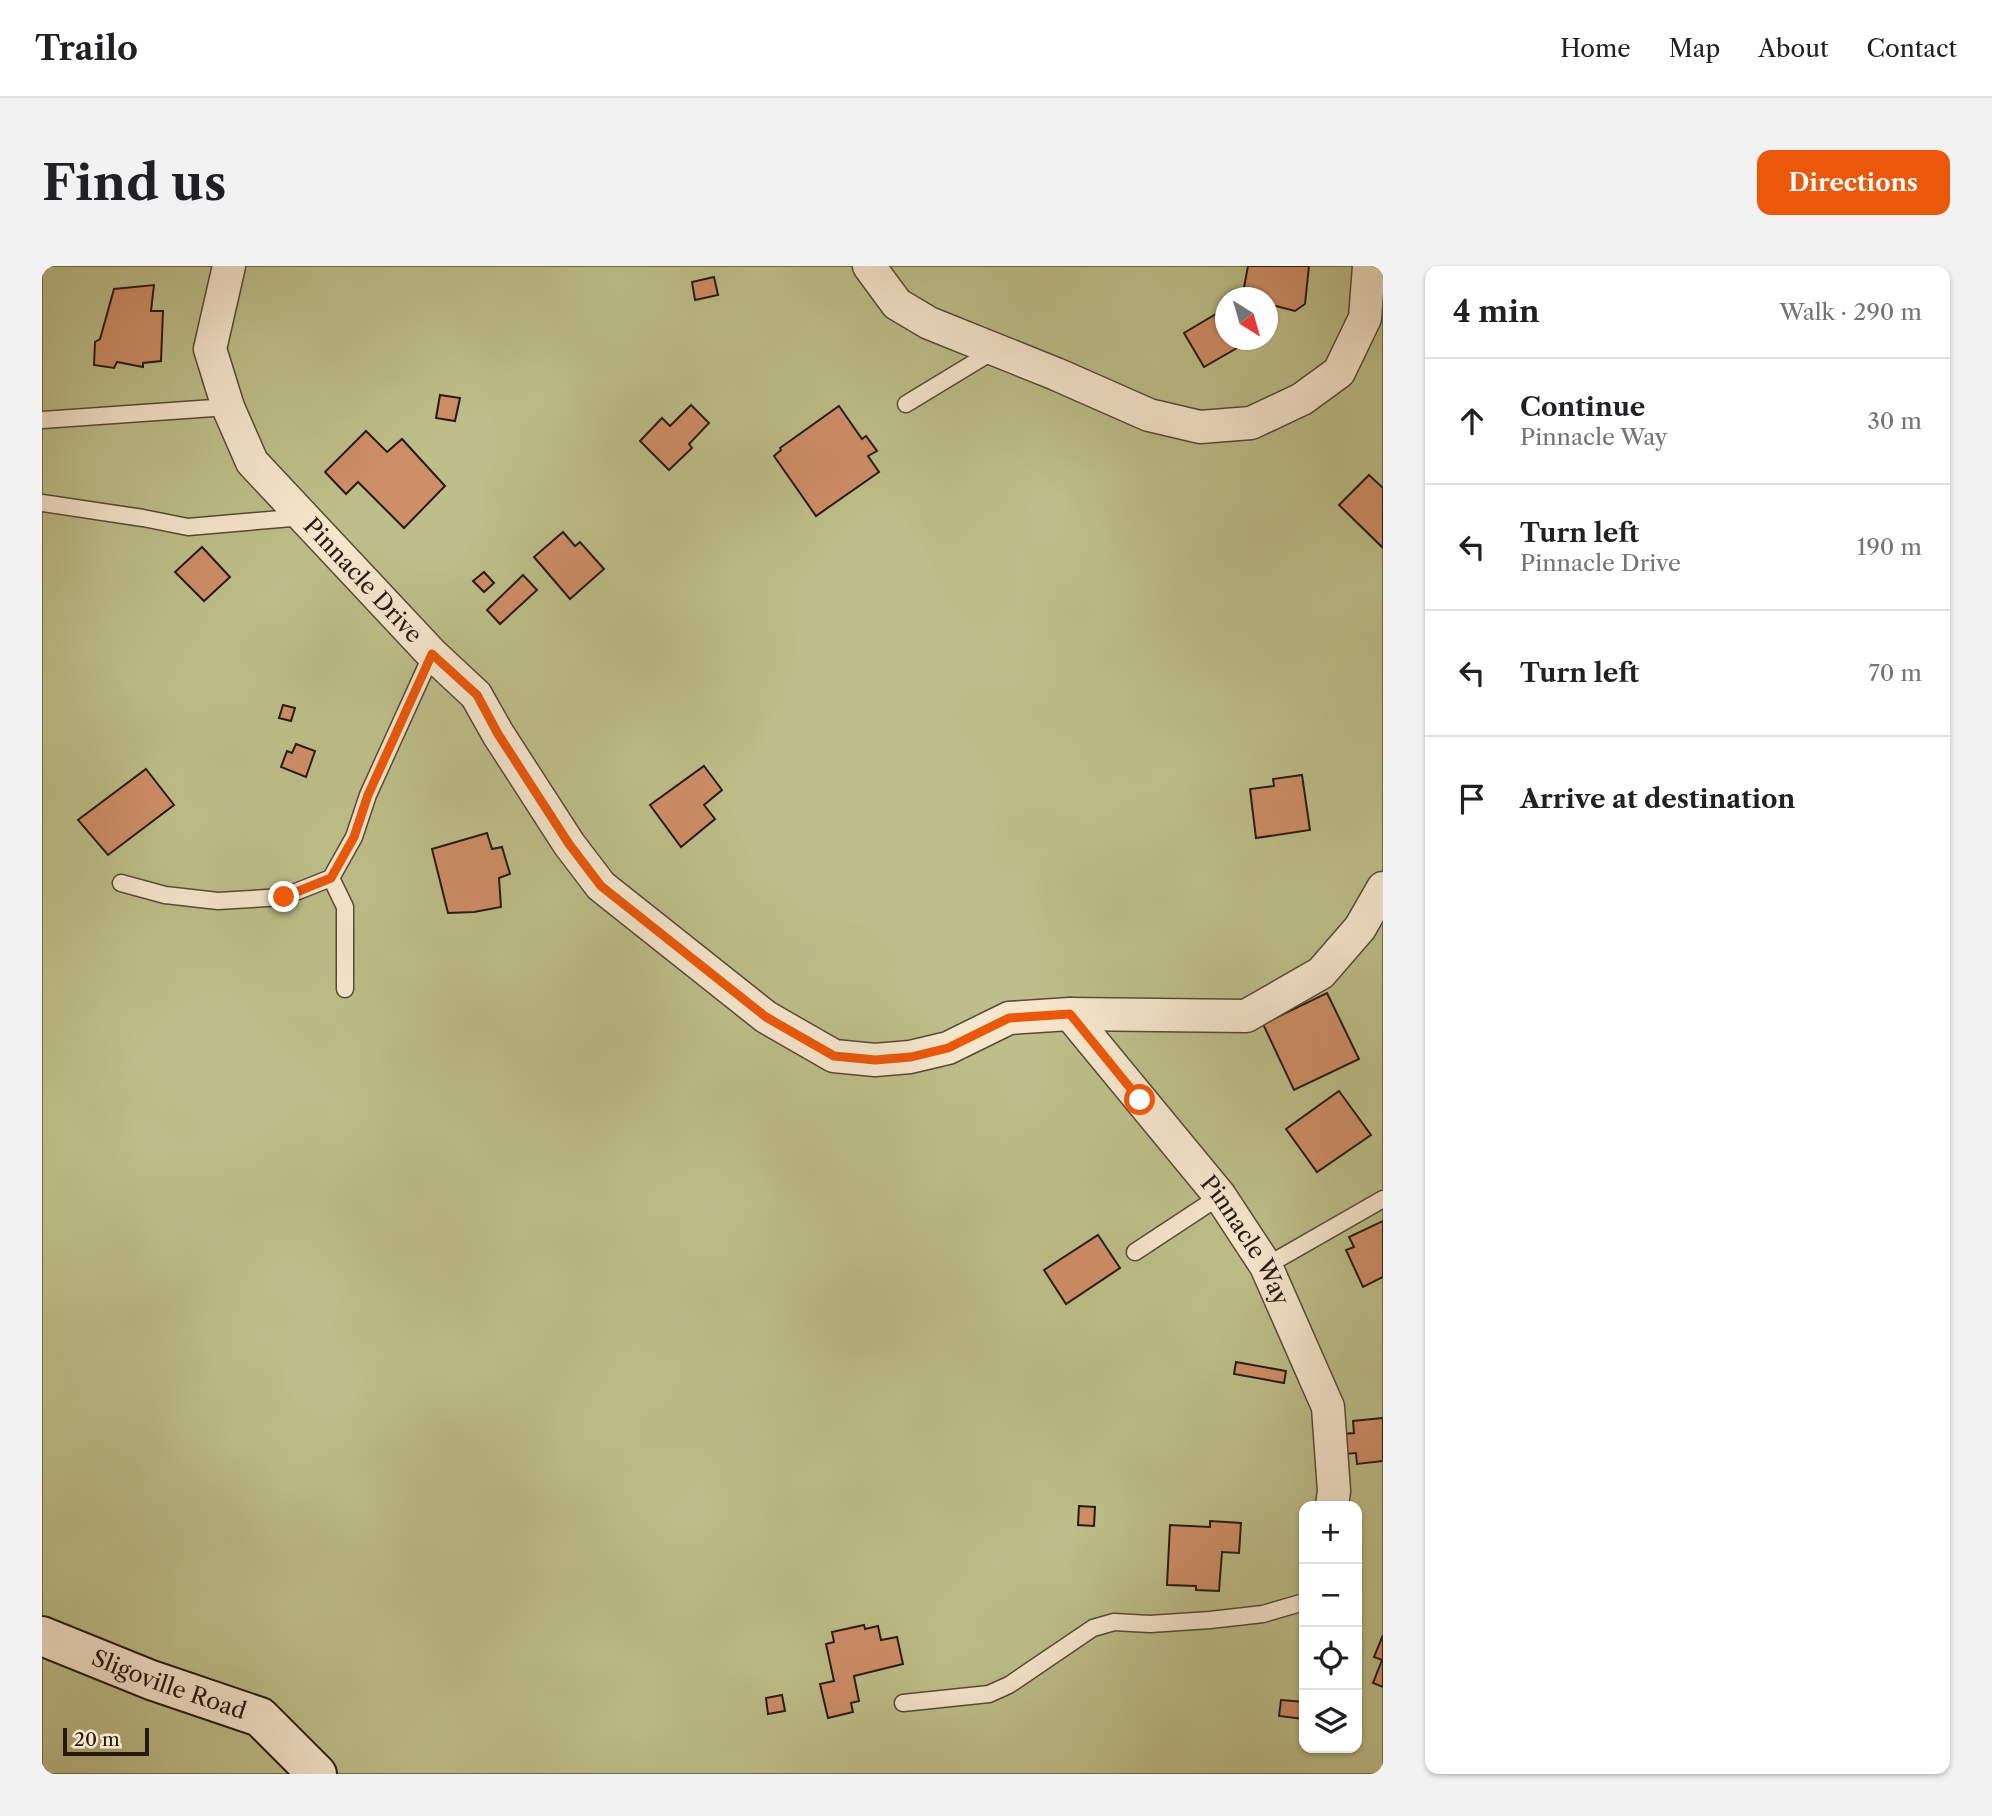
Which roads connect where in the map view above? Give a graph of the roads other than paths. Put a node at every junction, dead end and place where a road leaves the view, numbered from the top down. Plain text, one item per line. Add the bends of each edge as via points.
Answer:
1 (229, 266) edge
2 (869, 266) edge
3 (1369, 266) edge
4 (995, 349) junction
5 (906, 404) dead end
6 (228, 407) junction
7 (42, 420) edge
8 (42, 503) edge
9 (304, 517) junction
10 (432, 654) junction
11 (331, 878) junction
12 (121, 883) dead end
13 (1383, 888) edge
14 (345, 989) dead end
15 (1070, 1014) junction
16 (1220, 1196) junction
17 (1383, 1199) edge
18 (1135, 1252) dead end
19 (1266, 1266) junction
20 (1333, 1501) edge
21 (1299, 1603) edge
22 (42, 1636) edge
23 (903, 1703) dead end
24 (317, 1774) edge

1 - 6 street, Pinnacle Drive via 210,349
2 - 4 street via 897,304 929,323
3 - 4 street via 1366,318 1339,372 1302,399 1251,424 1200,427 1149,415
4 - 5 lane
6 - 7 lane
6 - 9 street, Pinnacle Drive via 252,462
8 - 9 lane via 188,527
9 - 10 street, Pinnacle Drive
10 - 11 lane via 368,795 354,837
10 - 15 street, Pinnacle Drive via 477,695 562,833 601,886 766,1017 834,1056 911,1057 948,1048 1009,1018
11 - 12 lane via 284,897 218,901 164,895
11 - 14 lane via 345,908
13 - 15 street, Pinnacle Drive via 1360,928 1321,973 1246,1016
15 - 16 street, Pinnacle Way
16 - 18 lane
16 - 19 street, Pinnacle Way
17 - 19 lane
19 - 20 street, Pinnacle Way via 1328,1407
21 - 23 lane via 1263,1614 1210,1620 1114,1622 1093,1628 989,1694
22 - 24 street, Sligoville Road via 260,1717

